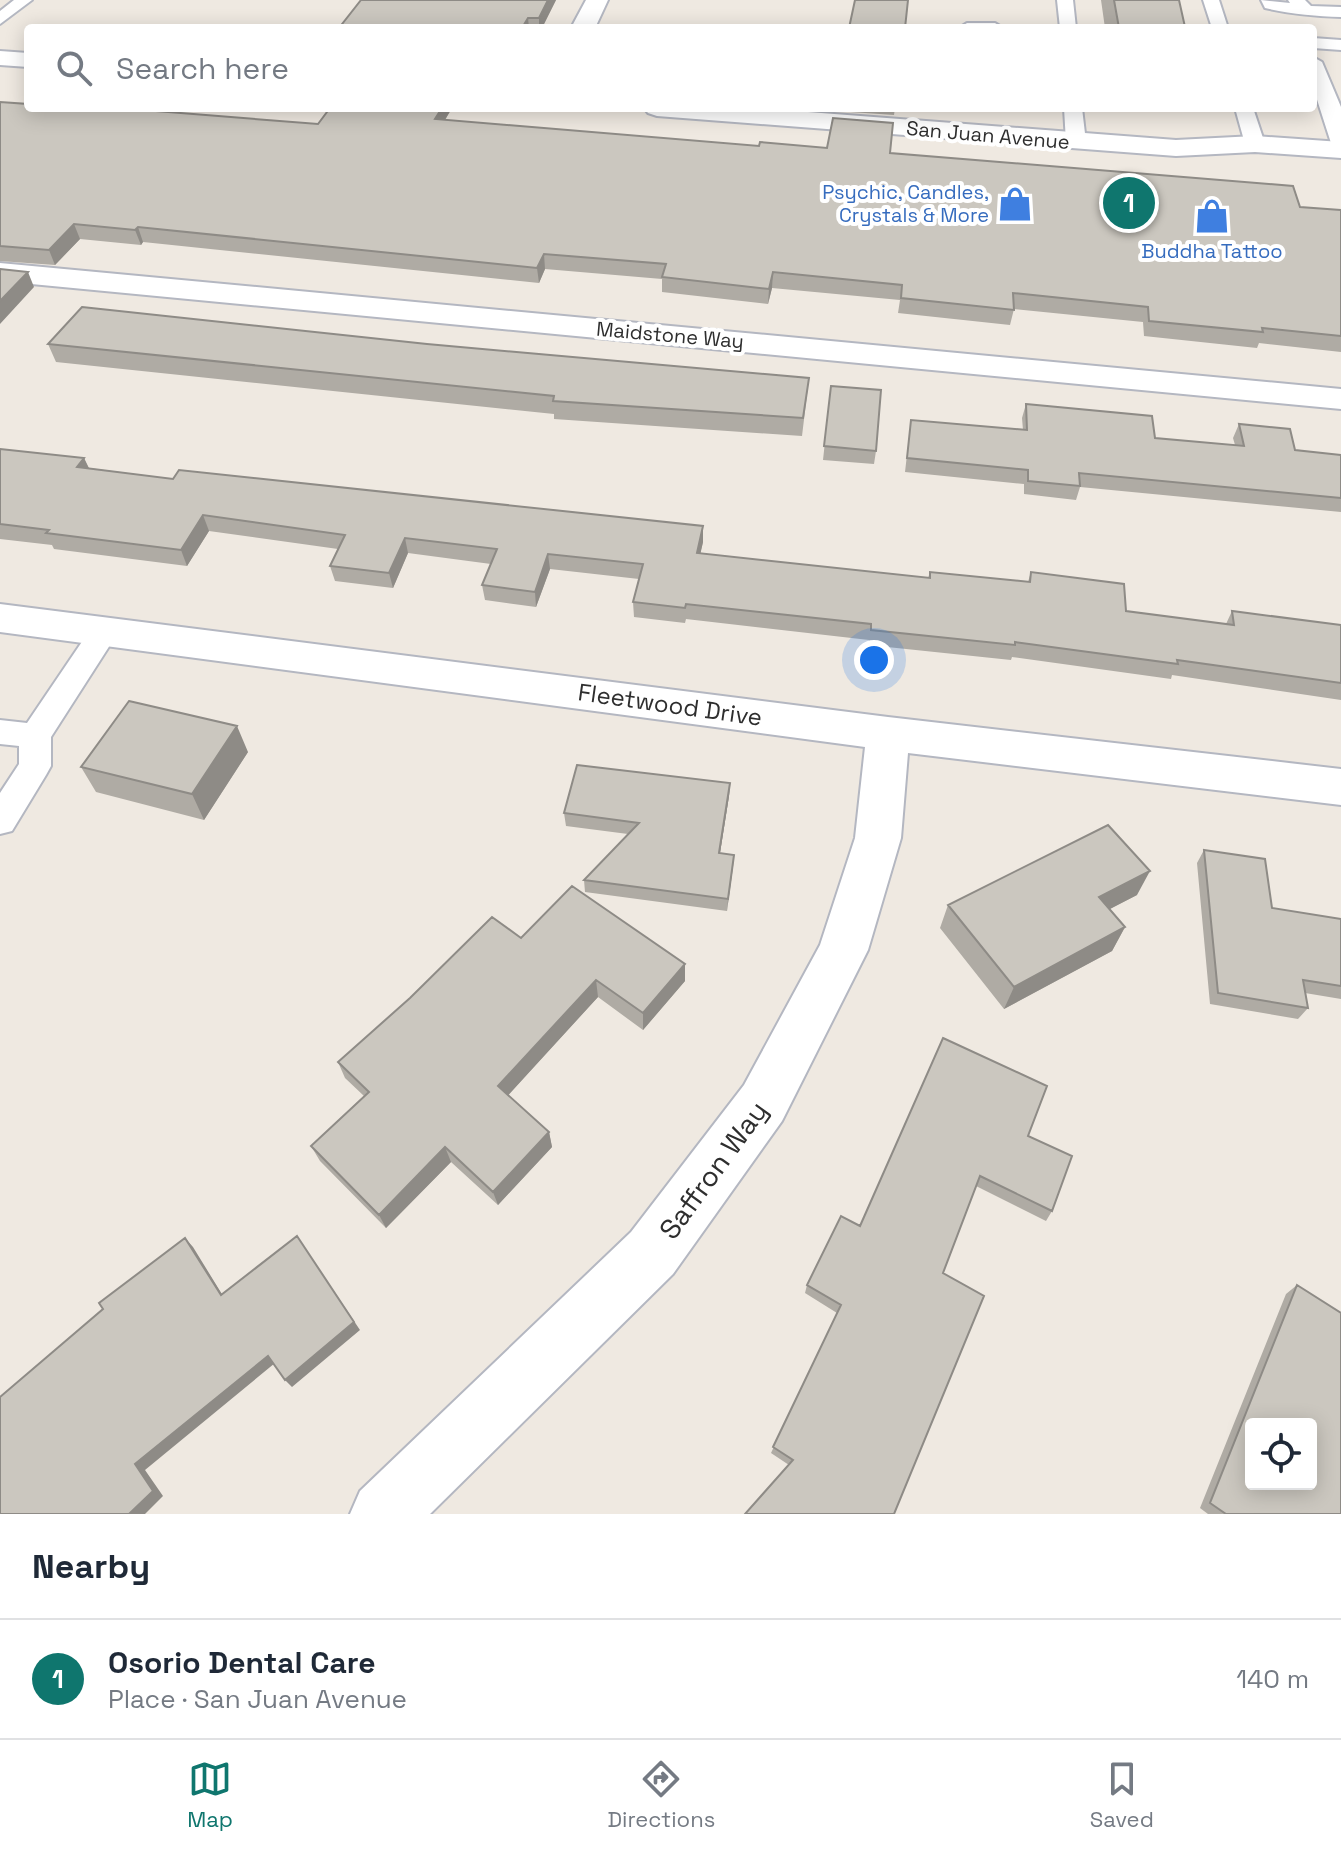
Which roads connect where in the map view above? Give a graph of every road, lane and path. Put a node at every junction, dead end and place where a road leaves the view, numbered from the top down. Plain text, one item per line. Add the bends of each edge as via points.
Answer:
1 (24, 0) edge
2 (597, 0) edge
3 (1065, 0) edge
4 (1211, 0) edge
5 (1269, 0) edge
6 (1301, 5) edge
7 (1341, 12) edge
8 (0, 19) edge
9 (585, 24) edge
10 (1068, 24) edge
11 (1219, 24) edge
12 (1317, 32) edge
13 (1341, 34) edge
14 (1317, 43) edge
15 (1341, 45) edge
16 (0, 58) edge
17 (24, 60) edge
18 (1341, 62) edge
19 (1341, 78) edge
20 (1322, 85) edge
21 (706, 112) edge
22 (1073, 112) edge
23 (1245, 112) edge
24 (1076, 142) junction
25 (1341, 143) edge
26 (1255, 144) junction
27 (1176, 148) junction
28 (1341, 150) edge
29 (1341, 173) edge
30 (0, 272) edge
31 (1341, 399) edge
32 (0, 618) edge
33 (104, 631) junction
34 (0, 732) edge
35 (888, 734) junction
36 (35, 736) junction
37 (1341, 787) edge
38 (0, 821) edge
39 (383, 1514) edge

1 - 8 lane
2 - 9 street
3 - 10 lane
4 - 11 lane
5 - 6 lane via 1271,5
6 - 7 lane
12 - 13 lane
14 - 15 lane
16 - 17 street
18 - 20 lane
19 - 20 lane
20 - 25 lane
21 - 24 street, San Juan Avenue
22 - 24 lane
23 - 26 lane
24 - 27 street, San Juan Avenue
26 - 27 street, San Juan Avenue
26 - 28 street, San Juan Avenue
27 - 29 street, San Juan Avenue via 1255,167
30 - 31 street, Maidstone Way
32 - 33 street, Fleetwood Drive
33 - 35 street, Fleetwood Drive
33 - 36 lane
34 - 36 lane
35 - 37 street, Fleetwood Drive
35 - 39 street, Saffron Way via 878,838 843,950 763,1103 652,1253
36 - 38 lane via 35,766

